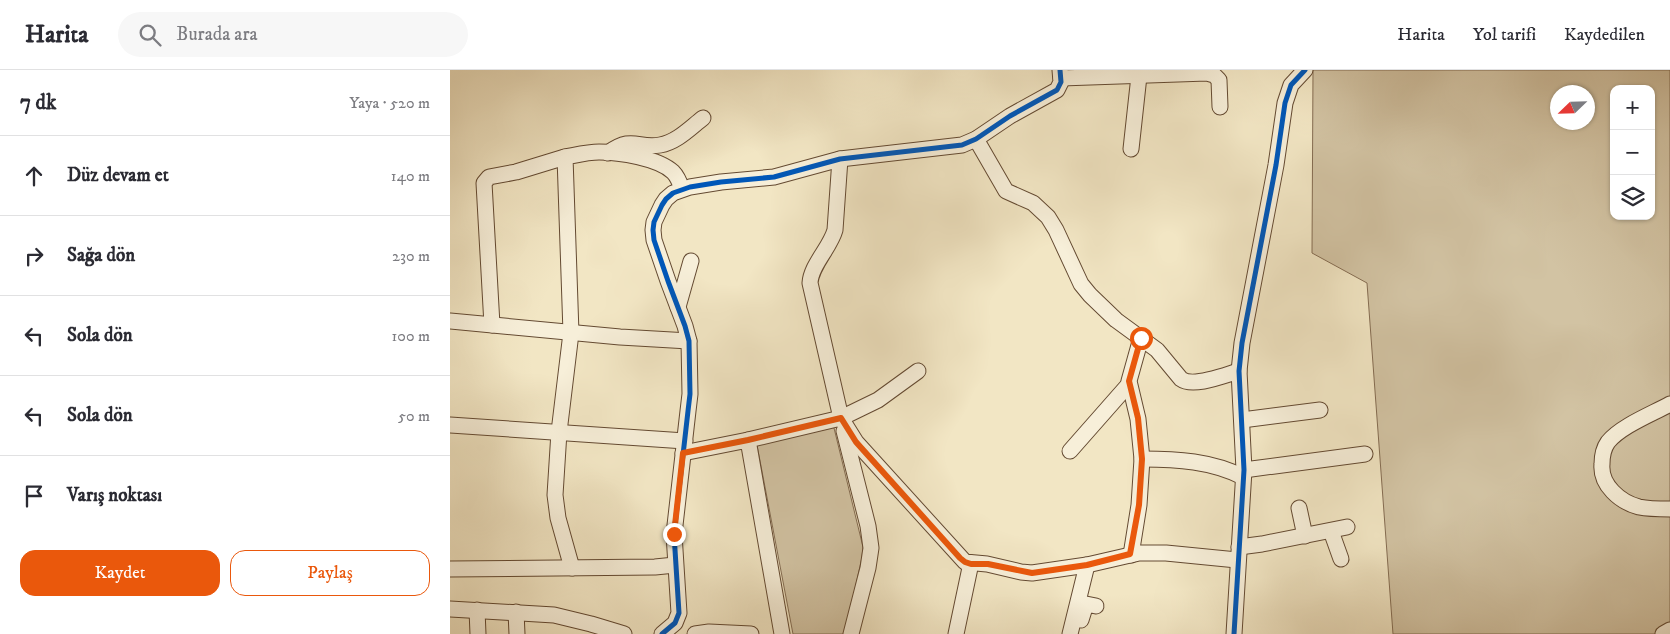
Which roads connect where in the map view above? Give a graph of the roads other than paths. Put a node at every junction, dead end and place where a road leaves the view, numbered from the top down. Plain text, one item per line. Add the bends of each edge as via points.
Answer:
1 (1305, 70) edge
2 (1060, 74) edge
3 (1139, 76) junction
4 (1220, 107) dead end
5 (703, 118) dead end
6 (976, 140) junction
7 (1131, 149) dead end
8 (608, 153) junction
9 (565, 157) junction
10 (840, 159) junction
11 (682, 189) junction
12 (691, 261) dead end
13 (678, 307) junction
14 (450, 321) edge
15 (492, 325) junction
16 (571, 333) junction
17 (1141, 338) junction
18 (689, 341) junction
19 (918, 371) dead end
20 (1239, 371) junction
21 (1129, 384) junction
22 (1670, 404) edge
23 (1320, 410) dead end
24 (841, 418) junction
25 (1242, 420) junction
26 (450, 425) edge
27 (559, 432) junction
28 (748, 440) junction
29 (684, 447) junction
30 (1070, 451) dead end
31 (1365, 454) dead end
32 (1142, 459) junction
33 (1244, 473) junction
34 (1299, 508) dead end
35 (1670, 509) edge
36 (1348, 527) dead end
37 (1332, 531) junction
38 (1305, 536) junction
39 (1130, 554) junction
40 (1238, 554) junction
41 (1341, 559) dead end
42 (971, 564) junction
43 (675, 565) junction
44 (1087, 565) junction
45 (572, 568) junction
46 (450, 569) edge
47 (1096, 606) dead end
48 (450, 609) edge
49 (476, 610) junction
50 (516, 612) junction
51 (1670, 630) edge
52 (478, 634) edge
53 (517, 634) edge
54 (624, 634) edge
55 (662, 634) edge
56 (695, 634) edge
57 (751, 634) edge
58 (782, 634) edge
59 (851, 634) edge
60 (956, 634) edge
61 (1070, 634) edge
62 (1078, 634) edge
63 (1234, 634) edge
64 (1663, 634) edge

1 - 20 street via 1292,85 1285,103
2 - 3 street
2 - 6 street via 1060,85 1055,91
3 - 4 street via 1214,75 1219,80
3 - 7 street
5 - 8 street via 667,143 650,146 632,142
6 - 10 street via 958,146
6 - 17 street via 1006,191 1033,203 1048,217 1085,290 1116,320
8 - 9 street
8 - 11 street via 660,164 675,174
9 - 15 street via 489,177 484,183
9 - 16 street
10 - 11 street via 774,177
10 - 24 street via 835,230 811,274 810,283
11 - 13 street via 666,200 653,230 657,251
12 - 13 street
13 - 18 street
14 - 15 street
15 - 16 street
16 - 18 street
16 - 27 street
17 - 20 street via 1157,350 1185,381 1199,381
17 - 21 street
18 - 29 street via 690,394
19 - 24 street via 878,400
20 - 25 street
21 - 30 street
21 - 32 street via 1138,418
22 - 35 street via 1640,419 1612,439 1604,450 1602,467 1605,483 1620,497 1638,506
23 - 25 street
24 - 28 street
24 - 42 street via 856,442 960,558
24 - 59 street via 871,548
25 - 33 street
26 - 27 street
27 - 29 street
27 - 45 street via 555,503
28 - 29 street
28 - 58 street
29 - 43 street via 674,534
31 - 33 street
32 - 33 street via 1175,459
32 - 39 street via 1139,505
33 - 40 street
34 - 38 street
36 - 37 street
37 - 38 street
37 - 41 street
38 - 40 street
39 - 40 street
39 - 44 street
40 - 63 street
42 - 44 street via 1032,573
42 - 60 street
43 - 45 street
43 - 55 street via 678,613 675,623
44 - 61 street
45 - 46 street
47 - 62 street via 1086,604
48 - 49 street
49 - 50 street
49 - 52 street
50 - 53 street
50 - 54 street via 567,618
51 - 64 street
56 - 57 street

